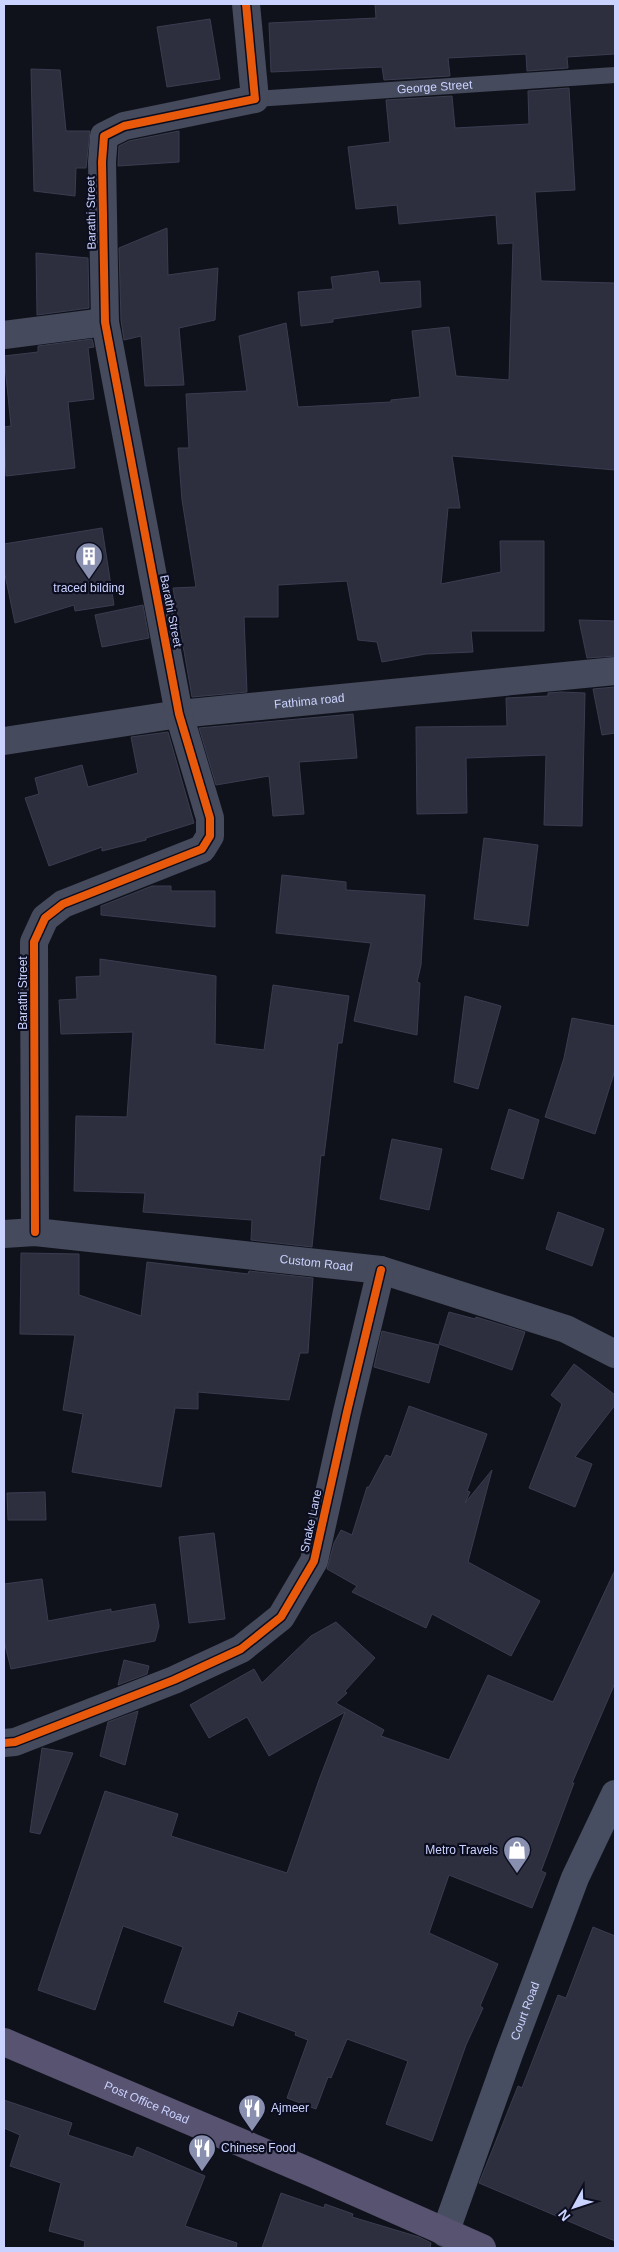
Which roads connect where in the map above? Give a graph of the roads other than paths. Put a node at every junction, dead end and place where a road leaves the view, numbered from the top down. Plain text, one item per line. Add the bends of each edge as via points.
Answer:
1 (246, 4) edge
2 (615, 75) edge
3 (255, 99) junction
4 (105, 322) junction
5 (4, 335) edge
6 (615, 671) edge
7 (179, 714) junction
8 (4, 741) edge
9 (35, 1232) junction
10 (4, 1234) edge
11 (381, 1270) junction
12 (615, 1354) edge
13 (4, 1743) edge
14 (615, 1794) edge
15 (4, 2042) edge
16 (443, 2240) edge
17 (482, 2248) edge

1 - 3 street
2 - 3 lane, George Street
3 - 4 street, Barathi Street via 124,126 104,136
4 - 5 street
4 - 7 street, Barathi Street
6 - 7 street, Fathima road
7 - 8 street, Fathima road
7 - 9 street, Barathi Street via 210,818 210,836 206,843 202,849 64,904 45,918 34,942
9 - 10 street, Custom Road
9 - 11 street, Custom Road
11 - 12 street, Custom Road via 566,1329
11 - 13 street, Snake Lane via 314,1561 281,1617 241,1648 174,1680 15,1742
14 - 16 street, Court Road via 575,1878
15 - 16 main road, Post Office Road via 310,2172
16 - 17 main road, Post Office Road

